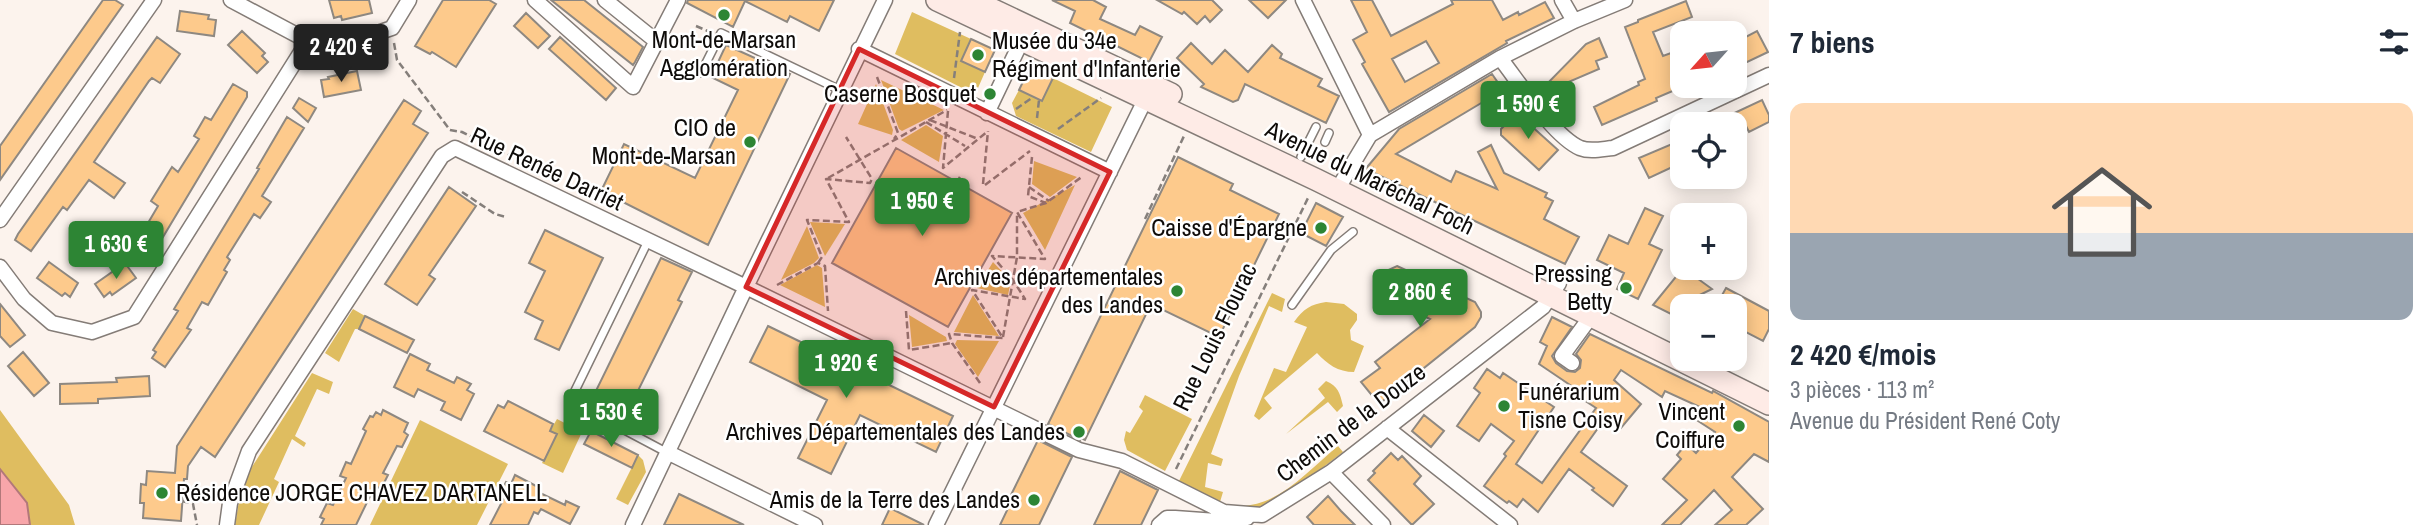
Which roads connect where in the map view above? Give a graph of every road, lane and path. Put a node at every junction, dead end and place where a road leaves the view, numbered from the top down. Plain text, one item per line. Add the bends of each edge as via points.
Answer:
1 (154, 0) edge
2 (231, 0) edge
3 (409, 0) edge
4 (535, 0) edge
5 (605, 0) edge
6 (678, 0) edge
7 (884, 0) edge
8 (972, 0) edge
9 (1303, 0) edge
10 (1562, 0) edge
11 (1625, 0) edge
12 (950, 2) edge
13 (1009, 18) junction
14 (1574, 21) junction
15 (392, 28) junction
16 (960, 30) dead end
17 (659, 36) junction
18 (1022, 40) junction
19 (307, 41) junction
20 (859, 49) junction
21 (1500, 58) junction
22 (701, 73) dead end
23 (876, 74) dead end
24 (1769, 75) edge
25 (1136, 76) junction
26 (953, 88) dead end
27 (841, 90) junction
28 (1033, 97) dead end
29 (1101, 97) dead end
30 (1146, 98) junction
31 (1039, 100) dead end
32 (1011, 113) dead end
33 (928, 121) junction
34 (989, 125) junction
35 (1036, 125) dead end
36 (947, 127) junction
37 (1316, 127) dead end
38 (450, 130) dead end
39 (1329, 133) dead end
40 (946, 134) junction
41 (1370, 135) junction
42 (1184, 136) dead end
43 (846, 137) dead end
44 (978, 139) junction
45 (894, 140) junction
46 (1045, 141) junction
47 (1325, 142) dead end
48 (966, 147) junction
49 (1032, 149) dead end
50 (1301, 157) junction
51 (1031, 158) dead end
52 (860, 160) junction
53 (1110, 173) junction
54 (1083, 176) dead end
55 (960, 177) dead end
56 (826, 179) junction
57 (1317, 180) junction
58 (957, 182) dead end
59 (1340, 184) junction
60 (1029, 187) junction
61 (463, 192) dead end
62 (1047, 202) junction
63 (1017, 212) junction
64 (506, 218) dead end
65 (1145, 219) dead end
66 (0, 220) edge
67 (1353, 232) dead end
68 (648, 241) junction
69 (1017, 257) junction
70 (818, 263) junction
71 (0, 267) edge
72 (1013, 279) junction
73 (776, 286) dead end
74 (746, 287) junction
75 (1555, 289) junction
76 (1010, 298) junction
77 (1292, 305) dead end
78 (1596, 309) junction
79 (828, 311) dead end
80 (906, 311) dead end
81 (1003, 338) junction
82 (1670, 341) edge
83 (952, 343) junction
84 (1573, 363) dead end
85 (1731, 371) edge
86 (982, 386) dead end
87 (1769, 390) edge
88 (1769, 404) edge
89 (995, 407) junction
90 (1387, 428) junction
91 (667, 452) junction
92 (1331, 472) junction
93 (1168, 485) junction
94 (182, 501) dead end
95 (1262, 515) junction
96 (1160, 524) edge
97 (197, 525) edge
98 (227, 525) edge
99 (633, 525) edge
100 (815, 525) edge
101 (936, 525) edge
102 (1383, 525) edge
103 (1510, 525) edge

1 - 66 street
2 - 19 street
3 - 15 street
4 - 17 street via 633,87
5 - 17 street
6 - 17 street
7 - 20 street
8 - 13 main road, Avenue du Maréchal Foch
9 - 41 street
10 - 14 street
11 - 14 street
12 - 18 main road, Avenue du Maréchal Foch
13 - 18 street
13 - 25 main road, Avenue du Maréchal Foch
14 - 21 street
15 - 19 street via 351,43
15 - 38 path via 397,60
16 - 26 path
18 - 25 street via 1038,38 1122,77
18 - 30 main road, Avenue du Maréchal Foch
18 - 34 street
19 - 71 street via 134,317 92,332 52,323 24,299
20 - 27 street
20 - 34 street
21 - 24 street via 1561,136 1581,148 1596,150 1612,148
21 - 41 street
22 - 27 lane via 721,33
23 - 45 path via 898,132
25 - 50 main road, Avenue du Maréchal Foch
27 - 74 street
28 - 32 path
29 - 46 path
30 - 53 street
30 - 57 main road, Avenue du Maréchal Foch
31 - 35 path
33 - 36 path
33 - 36 path via 949,109
33 - 40 path
33 - 45 path
34 - 44 path
34 - 46 street
34 - 49 path via 984,184
36 - 40 path
36 - 44 path
37 - 50 lane
39 - 47 lane
40 - 48 path
40 - 48 path via 943,168
41 - 59 street
42 - 65 path
43 - 52 path
44 - 48 path
45 - 52 path
46 - 53 street
50 - 59 main road, Avenue du Maréchal Foch
51 - 60 path
52 - 56 path
52 - 56 path via 870,183
53 - 89 street
54 - 62 path
55 - 58 path
56 - 70 path via 849,222 807,220 822,257
57 - 59 main road, Avenue du Maréchal Foch
57 - 93 path, Rue Louis Flourac
59 - 75 main road, Avenue du Maréchal Foch
60 - 62 path
60 - 62 path via 1028,196
61 - 64 path
62 - 63 path
63 - 69 path
63 - 69 path via 1045,259
67 - 77 lane via 1331,250
68 - 74 street, Rue Renée Darriet
68 - 91 lane via 570,401
68 - 98 street, Rue Renée Darriet via 455,148 442,156 250,452 230,503
69 - 72 path
69 - 72 path via 992,256
70 - 73 path
70 - 79 path via 825,266
72 - 76 path
72 - 76 path via 1025,299
74 - 89 street, Rue Renée Darriet
74 - 91 street
75 - 78 main road, Avenue du Maréchal Foch
75 - 90 street, Chemin de la Douze via 1543,307
76 - 81 path
76 - 81 path via 972,290
78 - 82 main road, Avenue du Maréchal Foch
78 - 84 street via 1562,356
78 - 88 main road, Avenue du Maréchal Foch
80 - 83 path via 909,351
81 - 83 path via 949,334
83 - 86 path
85 - 87 main road
89 - 93 street, Rue Renée Darriet via 1079,450 1122,461
89 - 101 street
90 - 92 street, Chemin de la Douze
90 - 103 street
91 - 99 street
91 - 100 street
92 - 95 street, Chemin de la Douze
92 - 102 street
93 - 95 street via 1224,512
94 - 97 path via 193,504
95 - 96 street, Chemin de la Douze via 1230,522 1174,517

